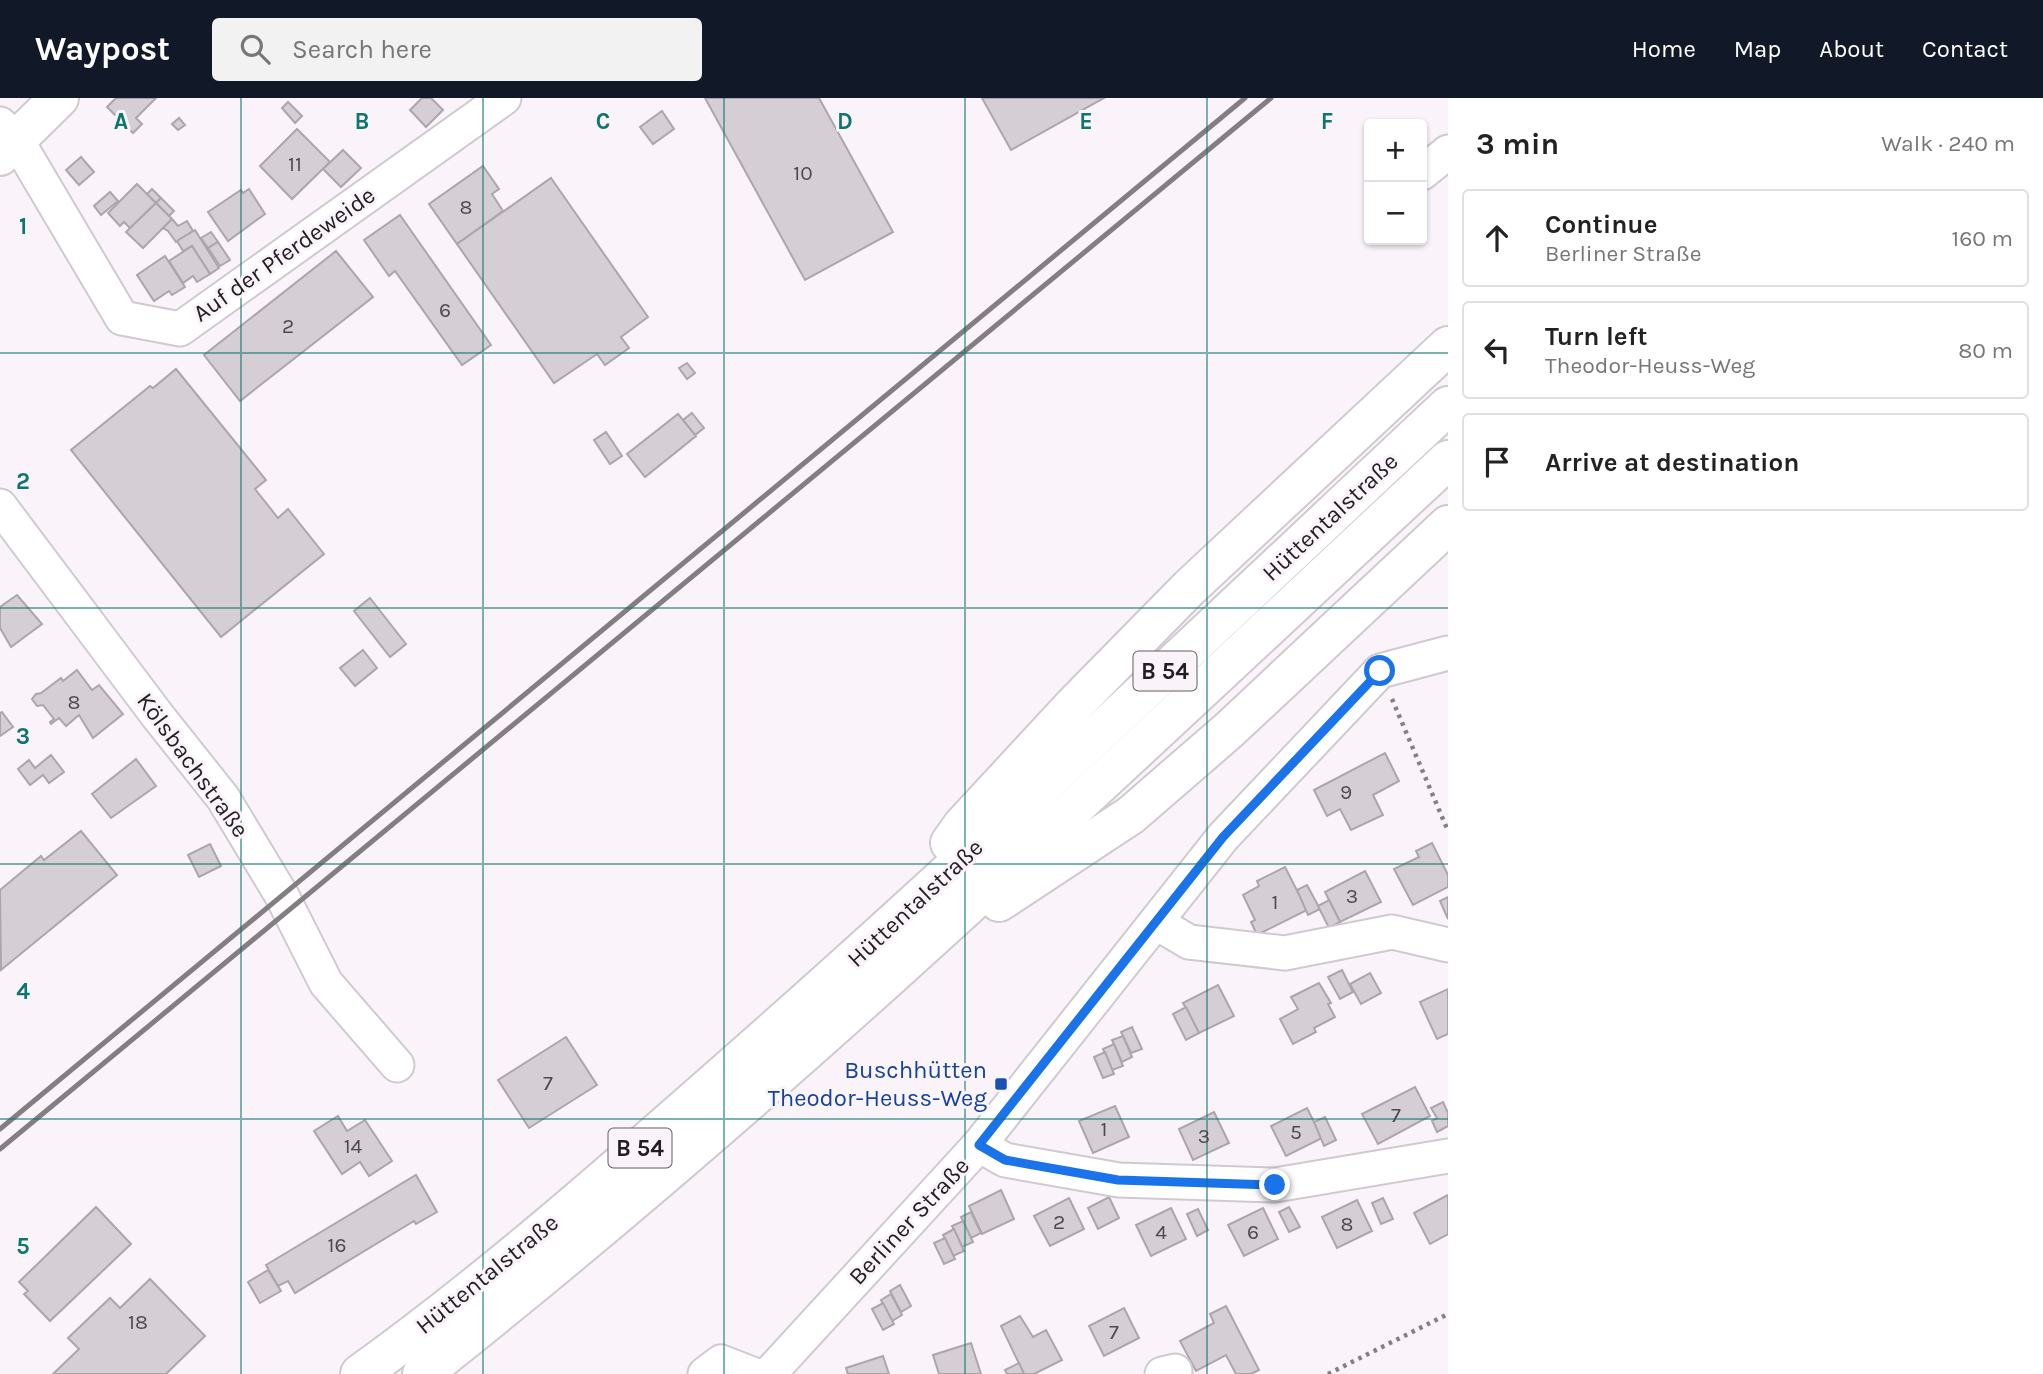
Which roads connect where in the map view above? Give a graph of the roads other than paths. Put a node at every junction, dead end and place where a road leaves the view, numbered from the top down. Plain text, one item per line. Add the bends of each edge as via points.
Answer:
1 (59, 98) edge
2 (504, 98) edge
3 (5, 140) edge
4 (1448, 152) edge
5 (1427, 169) edge
6 (1448, 346) edge
7 (1448, 406) edge
8 (1448, 460) edge
9 (0, 506) edge
10 (1448, 525) edge
11 (1448, 653) edge
12 (1157, 923) junction
13 (882, 935) junction
14 (1448, 945) edge
15 (907, 963) junction
16 (397, 1065) dead end
17 (979, 1145) junction
18 (1448, 1156) edge
19 (360, 1374) edge
20 (422, 1374) edge
21 (705, 1374) edge
22 (752, 1374) edge
23 (769, 1374) edge

1 - 3 main road
2 - 3 street, Auf der Pferdeweide via 180,329 122,318
4 - 5 street
6 - 13 main road via 1189,588 1074,705 962,826
7 - 13 main road, Hüttentalstraße / B 54
8 - 15 main road, Hüttentalstraße / B 54
9 - 16 street, Kölsbachstraße via 223,798 282,896 326,983
10 - 15 main road via 1131,815
11 - 12 street, Berliner Straße via 1380,671 1223,837
12 - 14 street via 1189,942 1285,953 1392,932
12 - 17 street, Berliner Straße
13 - 19 main road, Hüttentalstraße / B 54 via 645,1144 484,1279
15 - 20 main road, Hüttentalstraße / B 54 via 668,1172
17 - 18 street via 1005,1160 1118,1180 1275,1185
17 - 23 street, Berliner Straße
21 - 22 street via 721,1362

